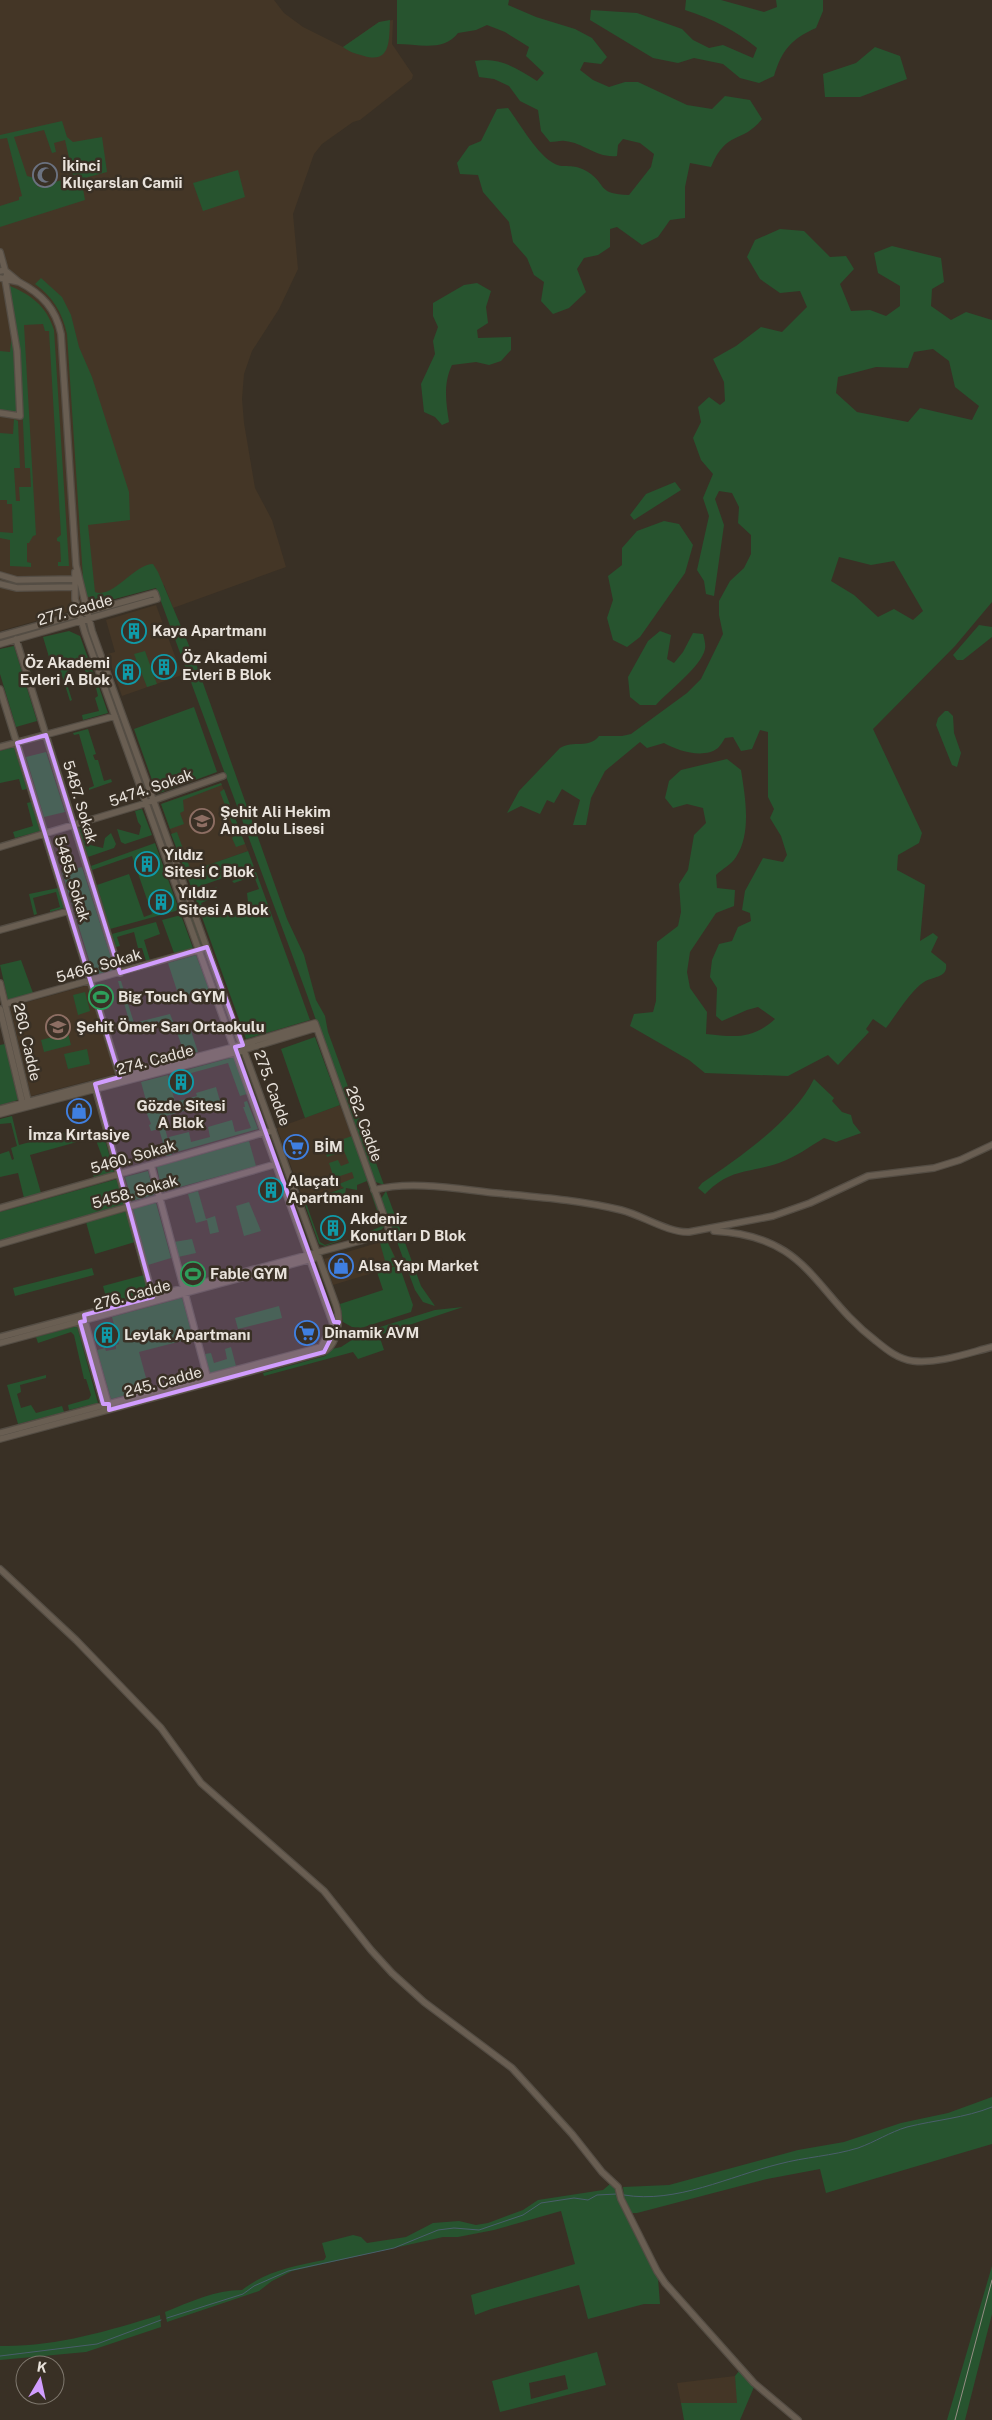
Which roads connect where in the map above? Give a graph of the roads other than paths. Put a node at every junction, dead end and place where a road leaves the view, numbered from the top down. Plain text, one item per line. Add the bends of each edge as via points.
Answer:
1 (0, 252) edge
2 (2, 274) edge
3 (0, 413) edge
4 (76, 565) junction
5 (3, 576) edge
6 (74, 579) junction
7 (3, 585) edge
8 (74, 587) junction
9 (87, 612) junction
10 (79, 615) junction
11 (89, 619) junction
12 (81, 621) junction
13 (0, 636) edge
14 (16, 639) junction
15 (0, 644) edge
16 (0, 689) edge
17 (115, 716) junction
18 (46, 735) junction
19 (17, 743) junction
20 (0, 748) edge
21 (223, 776) dead end
22 (153, 801) junction
23 (146, 804) junction
24 (74, 826) junction
25 (45, 834) junction
26 (0, 847) edge
27 (69, 910) junction
28 (0, 930) edge
29 (207, 948) junction
30 (199, 950) junction
31 (120, 973) junction
32 (90, 981) junction
33 (0, 983) edge
34 (5, 1004) junction
35 (0, 1009) edge
36 (316, 1026) joint
37 (7, 1038) junction
38 (0, 1040) edge
39 (244, 1047) junction
40 (236, 1050) junction
41 (120, 1077) junction
42 (95, 1087) junction
43 (26, 1105) junction
44 (0, 1109) edge
45 (0, 1114) edge
46 (273, 1130) junction
47 (265, 1132) junction
48 (992, 1145) edge
49 (276, 1164) junction
50 (151, 1165) junction
51 (120, 1174) junction
52 (374, 1190) junction
53 (159, 1198) junction
54 (129, 1207) junction
55 (0, 1208) edge
56 (705, 1231) junction
57 (390, 1233) joint
58 (0, 1244) edge
59 (318, 1254) junction
60 (311, 1257) junction
61 (184, 1291) junction
62 (153, 1297) junction
63 (82, 1319) junction
64 (336, 1322) junction
65 (0, 1337) edge
66 (0, 1343) edge
67 (992, 1348) edge
68 (208, 1380) junction
69 (107, 1408) junction
70 (0, 1433) edge
71 (0, 1438) edge
72 (0, 1569) edge
73 (798, 2420) edge

1 - 2 street
2 - 3 street via 17,350 20,416
2 - 4 street via 39,294 49,305 61,334
4 - 6 street, 275. Cadde
4 - 9 street, 275. Cadde
5 - 6 street via 17,580
5 - 7 street
6 - 8 street, 275. Cadde
7 - 8 street via 17,588
8 - 10 street, 275. Cadde
9 - 10 street, 277. Cadde
9 - 11 street, 275. Cadde
9 - 11 street, 277. Cadde via 156,596
10 - 12 street, 275. Cadde
10 - 13 street, 277. Cadde
11 - 12 street, 277. Cadde
11 - 22 street, 275. Cadde
12 - 14 street, 277. Cadde
12 - 17 street, 275. Cadde
14 - 15 street, 277. Cadde
14 - 18 street, 5487. Sokak
16 - 19 street, 5485. Sokak
17 - 18 street
17 - 23 street, 275. Cadde
18 - 19 street
18 - 24 street, 5487. Sokak
19 - 20 street
19 - 25 street, 5485. Sokak
21 - 22 street, 5474. Sokak
22 - 23 street, 5474. Sokak
22 - 29 street, 275. Cadde
23 - 24 street, 5474. Sokak
23 - 30 street, 275. Cadde
24 - 25 street, 5474. Sokak
24 - 31 street, 5487. Sokak
25 - 26 street, 5474. Sokak
25 - 27 street, 5485. Sokak
27 - 28 street
27 - 32 street, 5485. Sokak
29 - 30 street, 5466. Sokak
29 - 39 street, 275. Cadde
30 - 31 street, 5466. Sokak
30 - 40 street, 275. Cadde
31 - 32 street, 5466. Sokak
32 - 34 street, 5466. Sokak
32 - 41 street, 5485. Sokak
33 - 34 street, 260. Cadde
34 - 43 street, 260. Cadde
35 - 37 street, 260. Cadde
36 - 39 street, 274. Cadde
36 - 52 street, 262. Cadde
37 - 38 street
37 - 43 street, 260. Cadde
39 - 40 street, 274. Cadde
39 - 46 street, 275. Cadde
40 - 41 street, 274. Cadde
40 - 42 street, 274. Cadde
40 - 47 street, 275. Cadde
41 - 42 street, 274. Cadde
42 - 43 street, 274. Cadde
42 - 51 street
43 - 44 street
43 - 45 street, 274. Cadde
46 - 47 street, 5460. Sokak
46 - 59 street, 275. Cadde
47 - 49 street, 275. Cadde
47 - 50 street, 5460. Sokak
48 - 56 street via 949,1164 926,1170 868,1176 773,1216
49 - 53 street, 5458. Sokak
49 - 60 street, 275. Cadde
50 - 51 street, 5460. Sokak
50 - 53 street
51 - 54 street
51 - 55 street, 5460. Sokak
52 - 56 street via 442,1188 556,1199 625,1211 679,1232
52 - 57 street, 262. Cadde
53 - 54 street, 5458. Sokak
53 - 61 street
54 - 58 street, 5458. Sokak
54 - 62 street
56 - 67 street via 755,1237 785,1251 810,1271 858,1326 886,1350 900,1357 924,1361
57 - 59 street, 276. Cadde
59 - 60 street, 276. Cadde
59 - 64 street, 275. Cadde via 338,1309
60 - 61 street, 276. Cadde
60 - 64 street, 275. Cadde
61 - 62 street, 276. Cadde
61 - 63 street, 276. Cadde
61 - 68 street
62 - 63 street, 276. Cadde
63 - 65 street, 276. Cadde
63 - 66 street, 276. Cadde
63 - 69 street
64 - 68 street, 245. Cadde via 323,1352
68 - 69 street, 245. Cadde
69 - 70 street, 245. Cadde
69 - 71 street, 245. Cadde
72 - 73 street via 80,1644 161,1728 201,1783 324,1891 363,1942 392,1973 522,2079 619,2188 662,2279 754,2383

